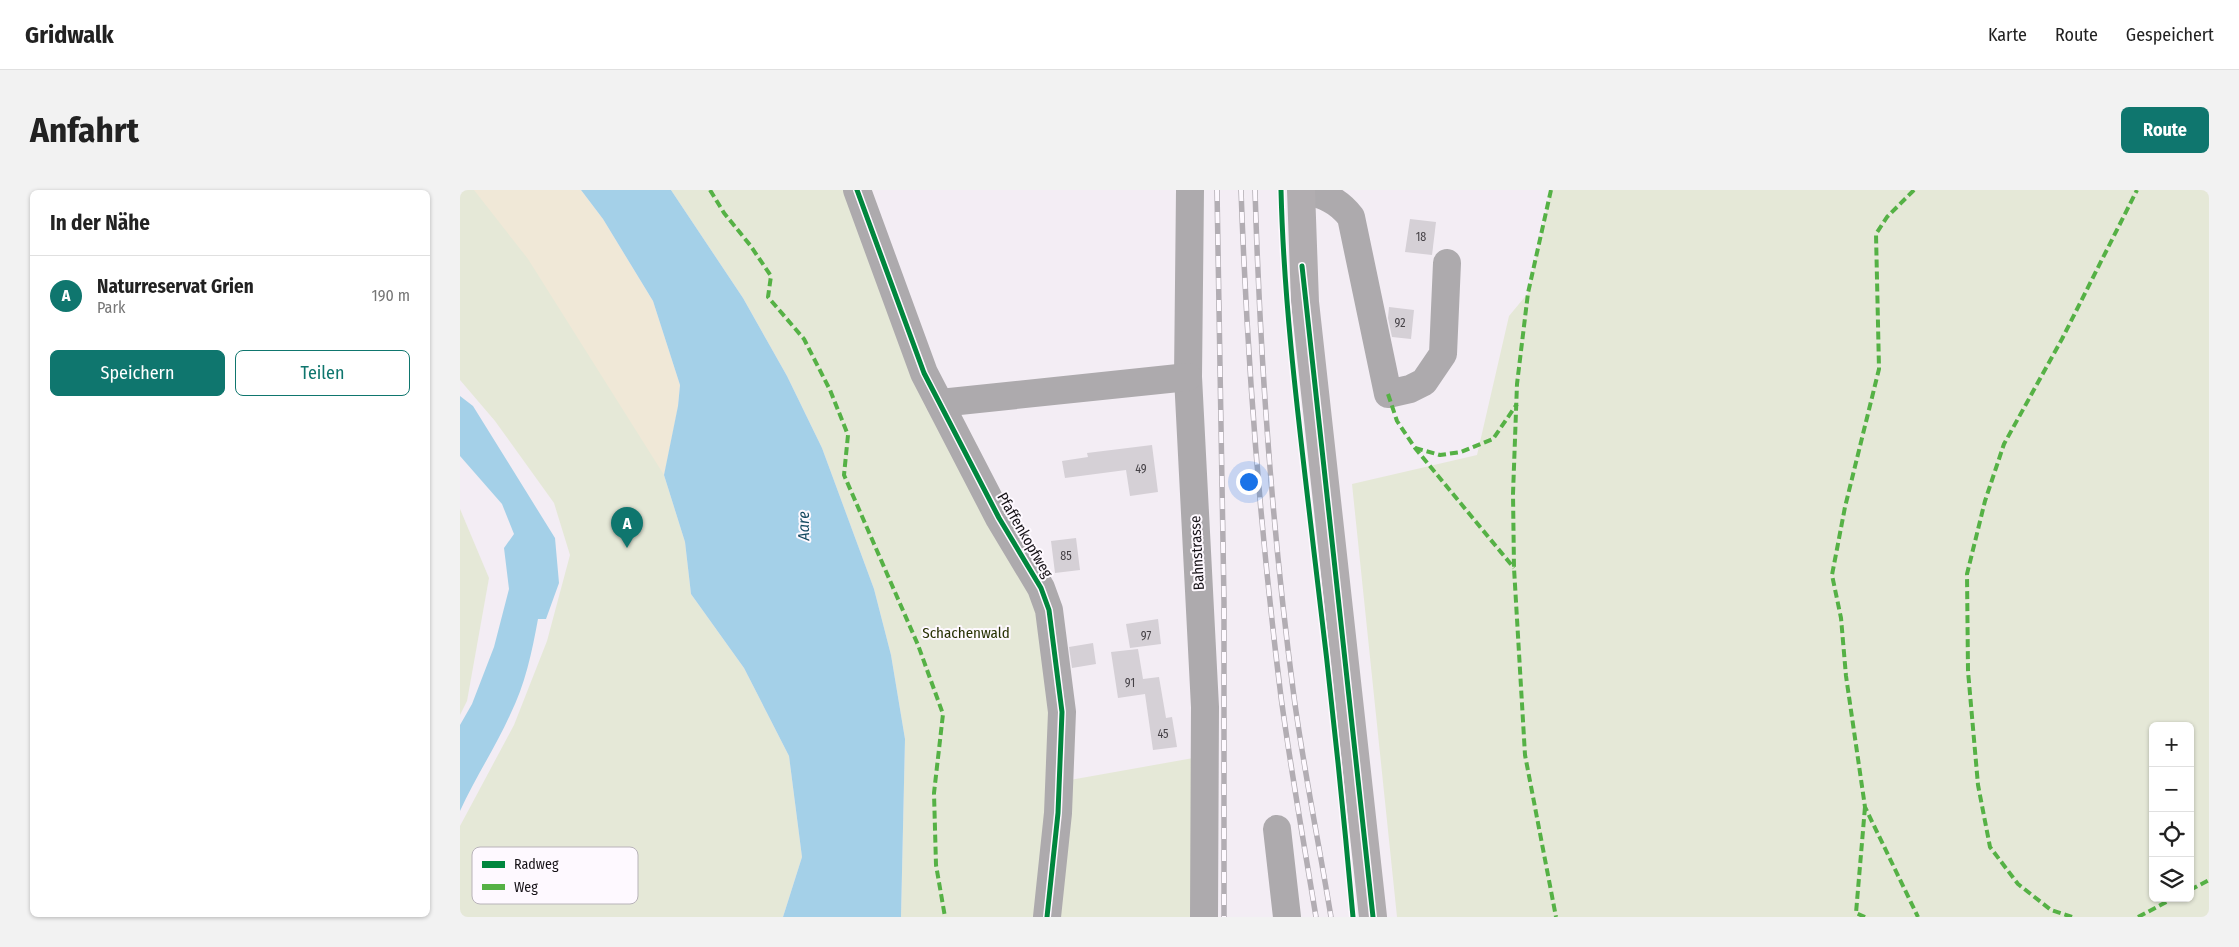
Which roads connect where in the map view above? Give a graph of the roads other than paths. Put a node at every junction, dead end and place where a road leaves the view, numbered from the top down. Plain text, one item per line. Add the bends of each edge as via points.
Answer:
1 (856, 190) edge
2 (1190, 190) edge
3 (1302, 190) edge
4 (1447, 263) dead end
5 (1188, 377) junction
6 (940, 403) junction
7 (1278, 829) dead end
8 (1047, 917) edge
9 (1204, 917) edge
10 (1287, 917) edge
11 (1373, 917) edge

1 - 6 street, Pfaffenkopfweg via 924,373
2 - 5 street, Bahnstrasse
3 - 4 street via 1333,199 1352,217 1388,394 1424,382 1443,354
3 - 11 main road via 1305,302
5 - 6 street
5 - 9 street, Bahnstrasse via 1204,707
6 - 8 street, Pfaffenkopfweg via 999,518 1041,588 1049,610 1062,712 1058,813
7 - 10 street

